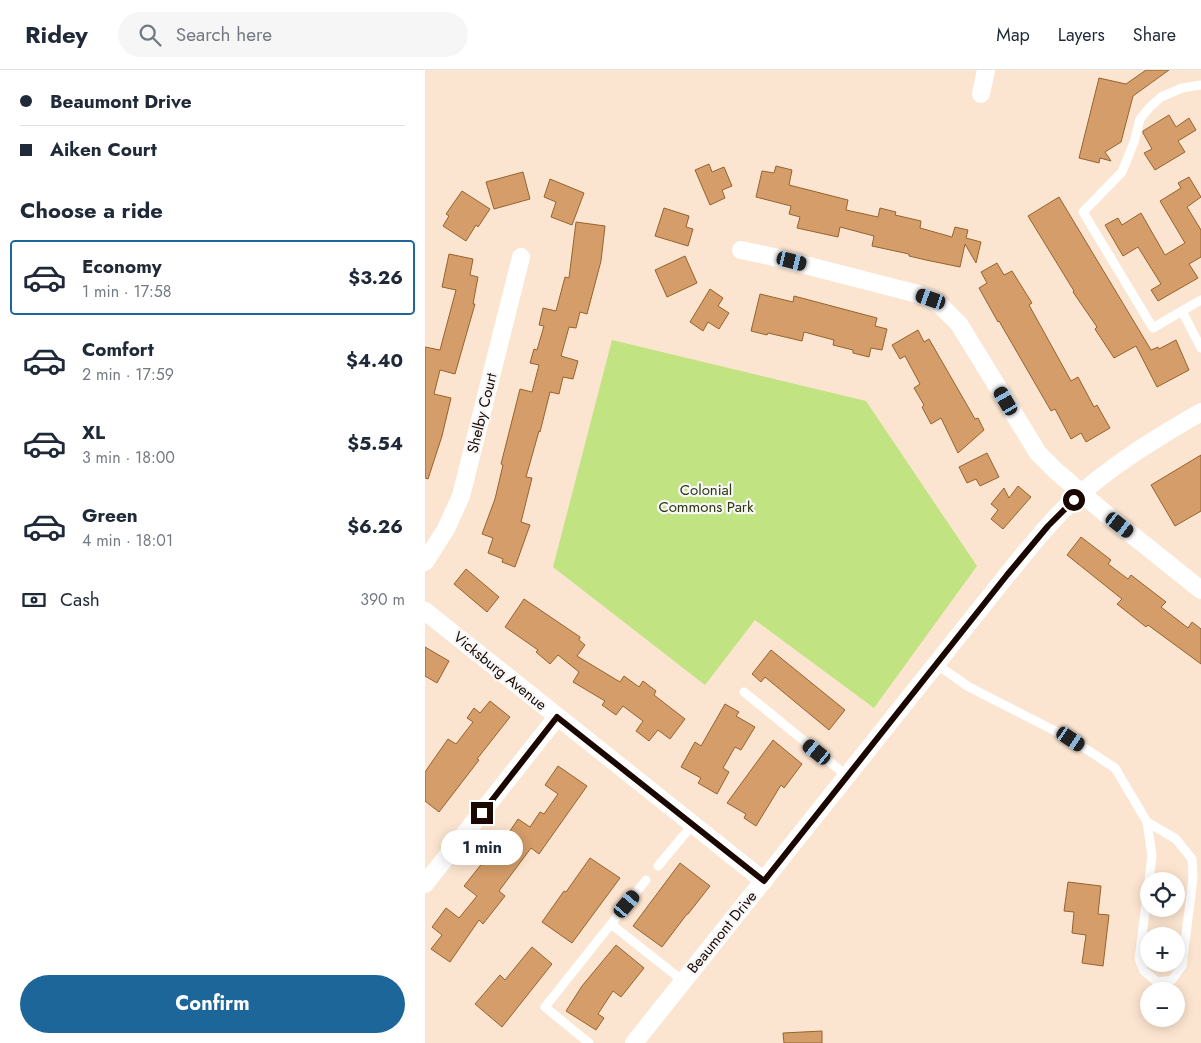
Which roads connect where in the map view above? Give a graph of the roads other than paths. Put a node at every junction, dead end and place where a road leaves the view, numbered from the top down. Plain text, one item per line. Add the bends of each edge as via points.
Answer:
1 (986, 70) edge
2 (1201, 85) edge
3 (981, 94) dead end
4 (741, 250) dead end
5 (521, 257) dead end
6 (1201, 300) edge
7 (1181, 311) junction
8 (1201, 348) edge
9 (1201, 412) edge
10 (1082, 493) junction
11 (425, 562) edge
12 (1201, 590) edge
13 (425, 611) edge
14 (936, 664) junction
15 (744, 692) dead end
16 (557, 717) junction
17 (847, 776) junction
18 (1147, 822) junction
19 (693, 823) junction
20 (658, 866) dead end
21 (646, 880) dead end
22 (764, 881) junction
23 (425, 884) edge
24 (611, 924) junction
25 (683, 981) junction
26 (589, 1043) edge
27 (634, 1043) edge

1 - 3 street
2 - 7 lane via 1182,88 1161,97 1149,108 1140,119 1122,172 1083,212 1153,328
4 - 10 street via 918,294 940,304 970,339 1038,453
5 - 11 street, Shelby Court via 461,496
6 - 7 lane
7 - 8 lane
9 - 10 street, Beaumont Drive via 1131,455
10 - 12 street
10 - 14 street, Beaumont Drive via 1048,526
13 - 16 street, Vicksburg Avenue
14 - 17 street, Beaumont Drive
14 - 18 lane via 969,688 1071,739 1115,768
15 - 17 lane
16 - 19 street, Vicksburg Avenue
16 - 23 street
17 - 22 street, Beaumont Drive
18 - 18 lane via 1152,856 1139,959 1144,971 1157,982 1172,980 1182,966 1193,878 1192,859 1176,839
19 - 20 lane
19 - 22 street, Vicksburg Avenue
21 - 24 lane
22 - 25 street, Beaumont Drive
24 - 25 lane
24 - 26 lane via 545,1007
25 - 27 street, Beaumont Drive

